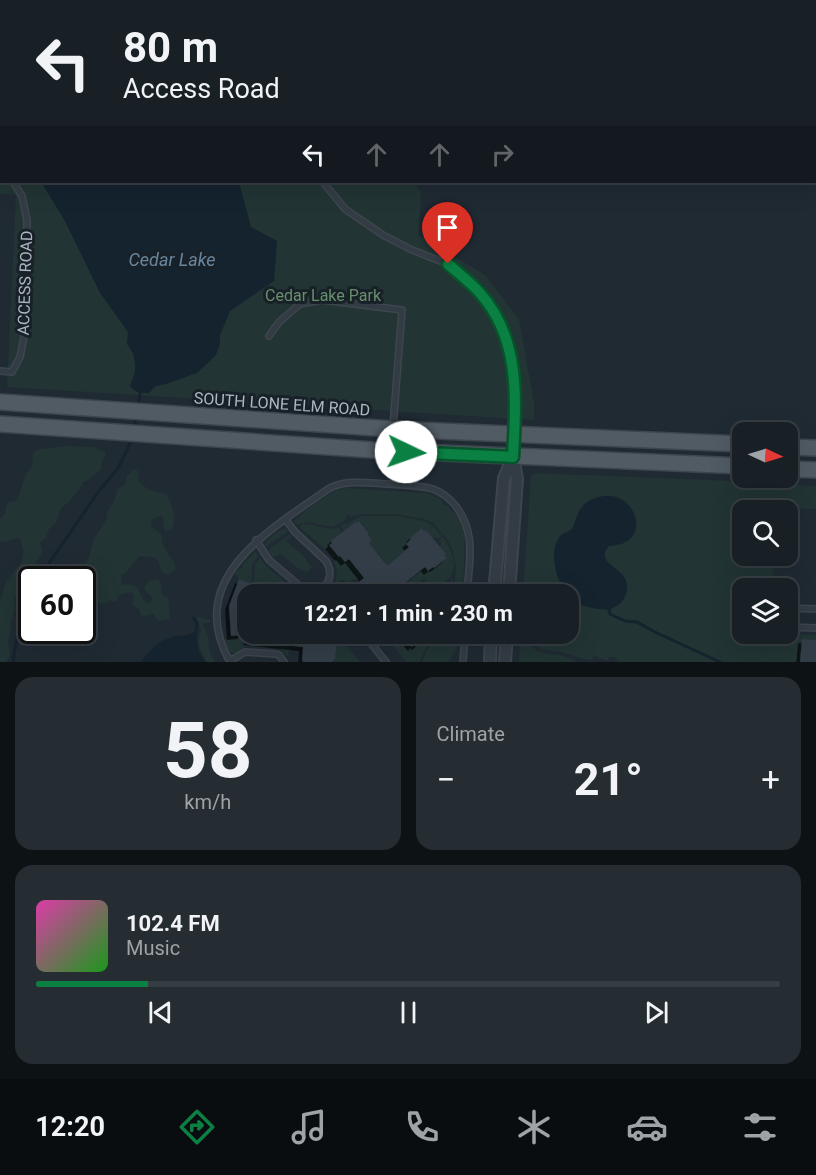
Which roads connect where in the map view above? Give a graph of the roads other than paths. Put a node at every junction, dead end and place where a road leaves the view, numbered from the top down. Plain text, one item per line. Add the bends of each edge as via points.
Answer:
1 (14, 183) edge
2 (324, 183) edge
3 (269, 336) dead end
4 (0, 371) edge
5 (0, 402) edge
6 (0, 424) edge
7 (392, 429) junction
8 (514, 434) junction
9 (732, 444) edge
10 (798, 447) edge
11 (816, 448) edge
12 (513, 457) junction
13 (732, 466) edge
14 (798, 469) edge
15 (816, 470) edge
16 (285, 519) junction
17 (256, 540) junction
18 (468, 584) edge
19 (495, 584) edge
20 (510, 584) edge
21 (798, 608) edge
22 (816, 609) edge
23 (798, 627) edge
24 (816, 628) edge
25 (371, 644) edge
26 (464, 644) edge
27 (491, 644) edge
28 (506, 644) edge
29 (230, 662) edge
30 (284, 662) edge
31 (386, 662) edge
32 (463, 662) edge
33 (490, 662) edge
34 (505, 662) edge

1 - 4 lane, ACCESS ROAD via 22,196 27,220 24,338 12,372
2 - 8 lane via 345,209 383,235 448,264 490,306 507,340 512,361 516,388
3 - 7 lane via 300,304 322,300 402,310
5 - 7 main road, SOUTH LONE ELM ROAD
6 - 12 main road
7 - 8 main road, SOUTH LONE ELM ROAD
8 - 9 main road, SOUTH LONE ELM ROAD
8 - 12 street
10 - 11 main road
12 - 13 main road
12 - 19 street via 504,478
12 - 20 street via 517,479
14 - 15 main road
16 - 17 lane
16 - 17 lane via 329,566 329,581 322,589 307,591 269,560
16 - 18 lane via 341,483 434,489 452,501 469,530
17 - 29 lane via 231,570 217,603 218,635
21 - 22 lane
23 - 24 lane
25 - 31 lane
26 - 32 lane
27 - 33 street
28 - 34 street
29 - 30 lane via 247,652 279,655

